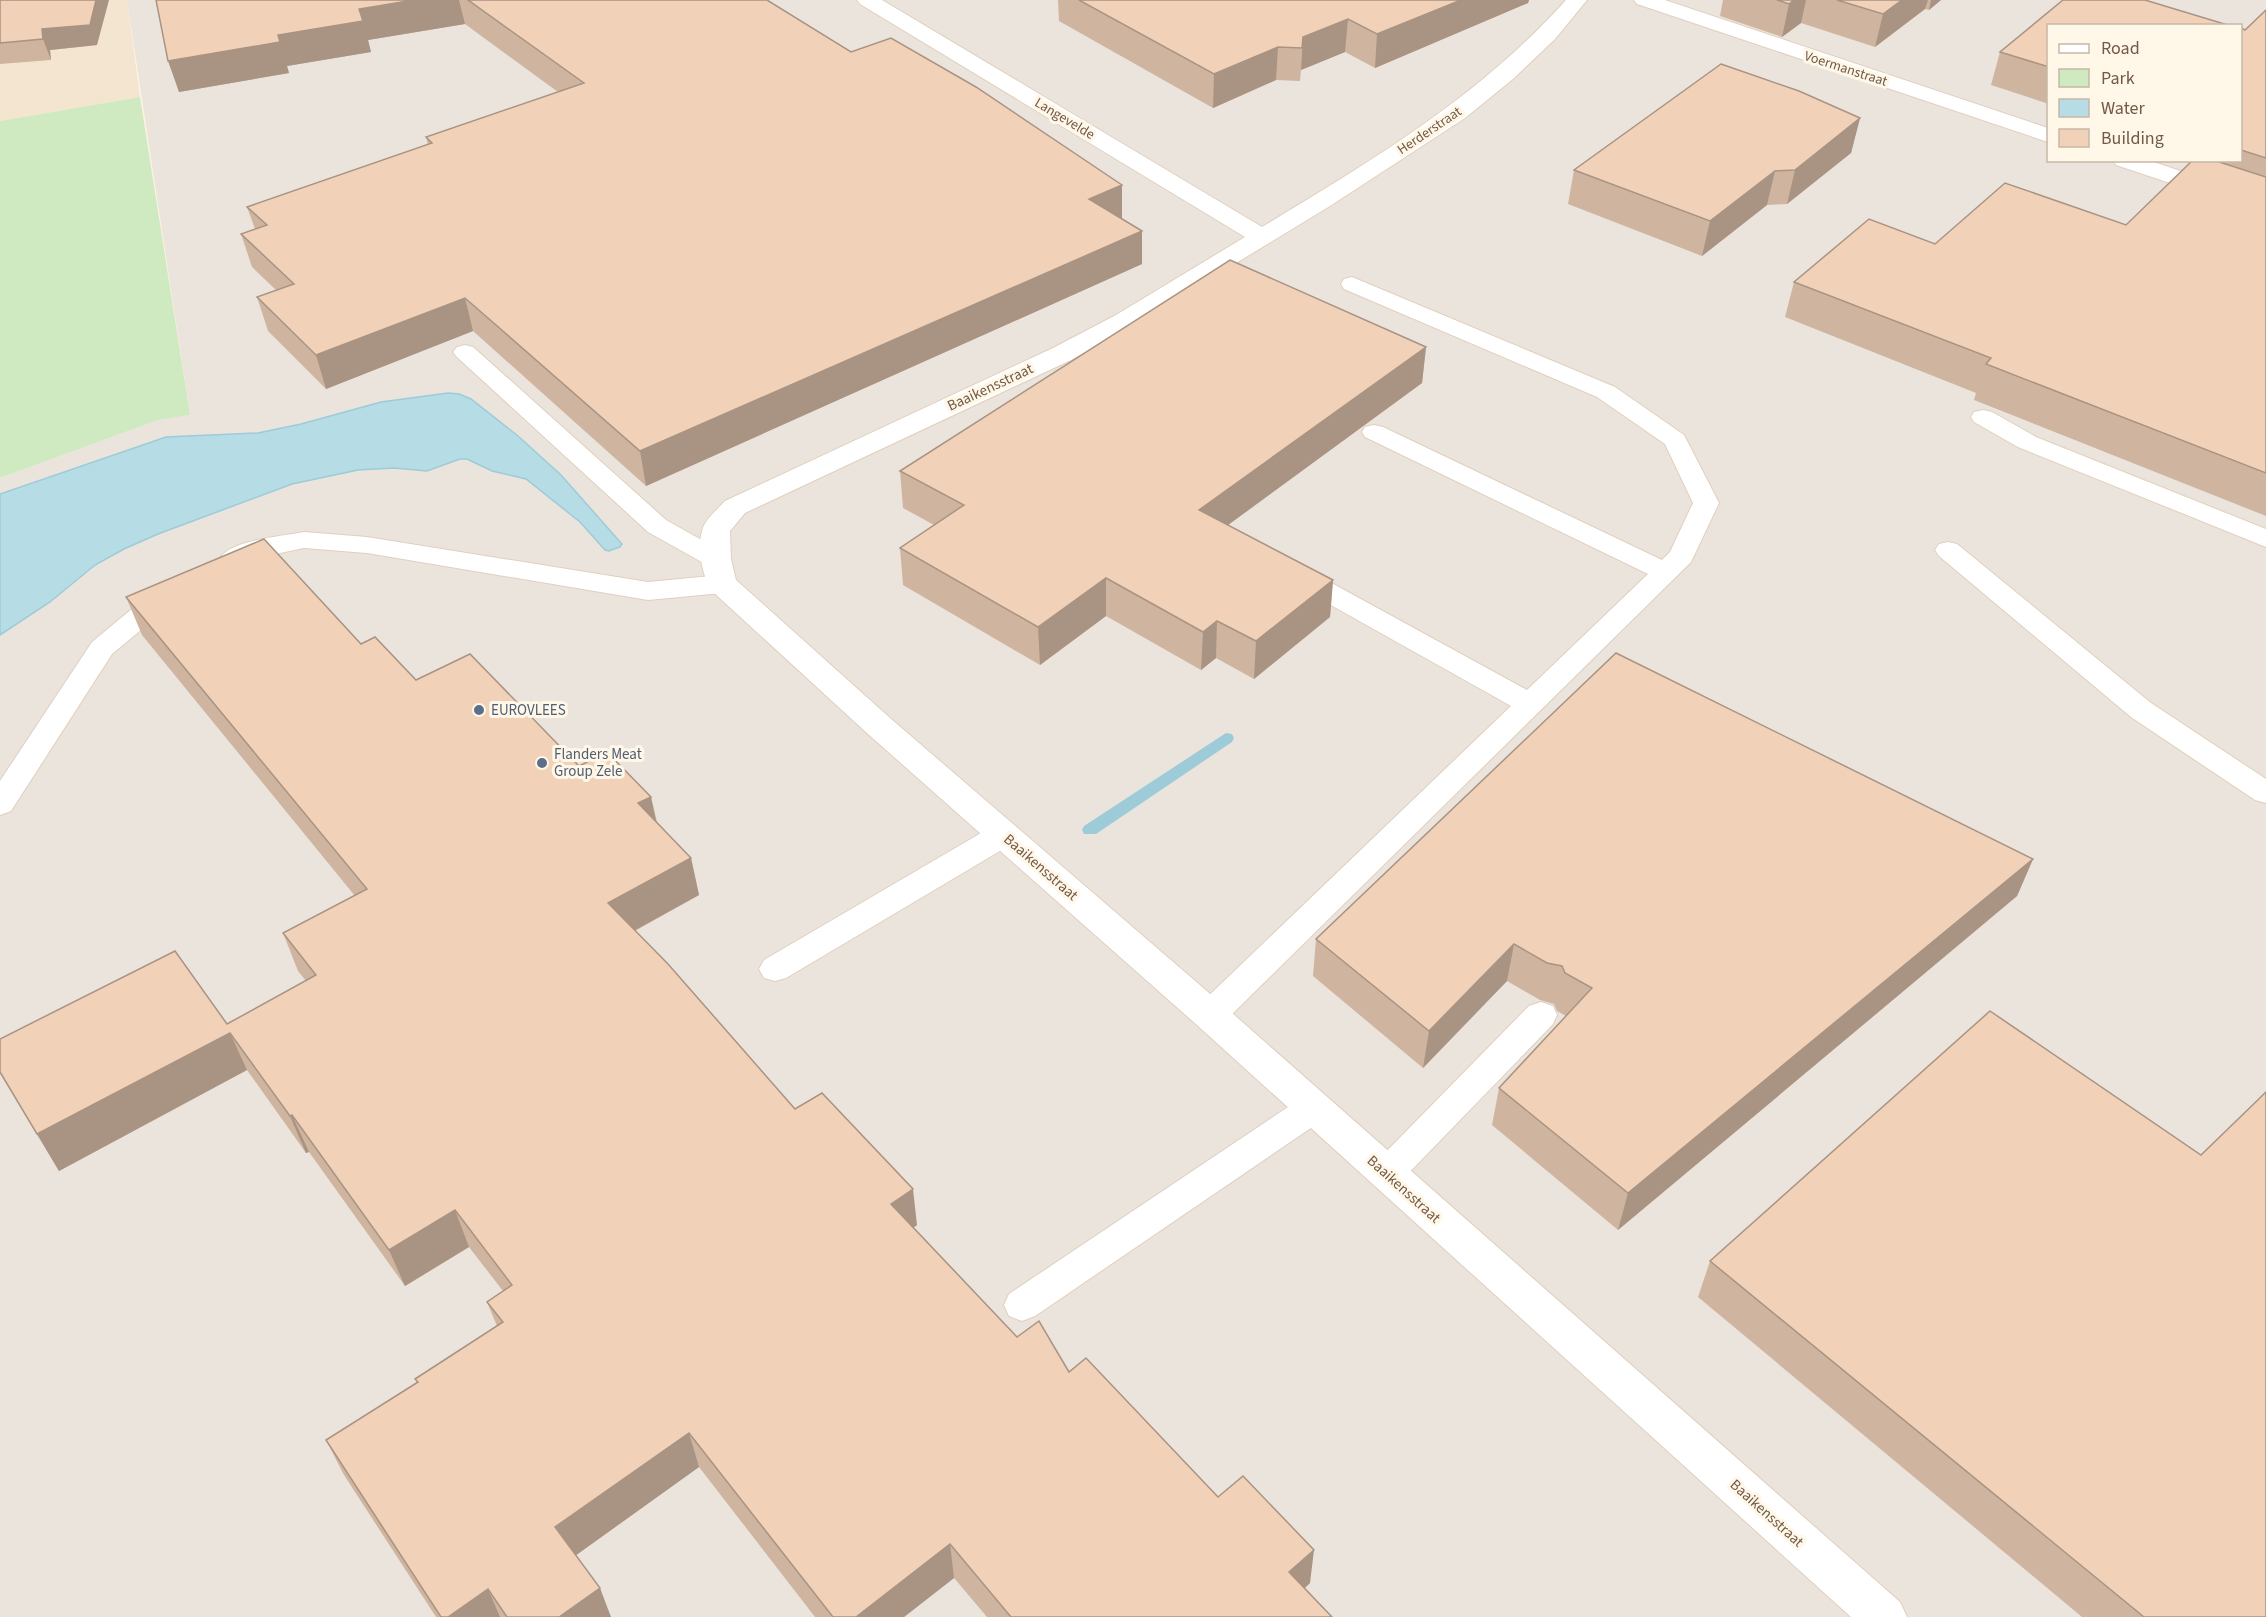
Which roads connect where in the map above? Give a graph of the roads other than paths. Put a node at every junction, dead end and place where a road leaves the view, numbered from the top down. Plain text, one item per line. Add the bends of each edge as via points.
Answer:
1 (867, 0) edge
2 (1577, 0) edge
3 (1644, 0) edge
4 (2047, 134) edge
5 (2130, 162) edge
6 (2266, 208) edge
7 (1262, 237) junction
8 (1352, 284) dead end
9 (465, 352) dead end
10 (1983, 417) dead end
11 (1374, 432) dead end
12 (2266, 539) edge
13 (1948, 550) dead end
14 (1273, 562) edge
15 (213, 566) edge
16 (719, 572) junction
17 (1666, 572) junction
18 (181, 581) edge
19 (1530, 704) junction
20 (2266, 793) edge
21 (0, 804) edge
22 (1004, 834) junction
23 (775, 969) dead end
24 (1210, 1015) junction
25 (1541, 1015) dead end
26 (1312, 1108) junction
27 (1386, 1173) junction
28 (1022, 1305) dead end
29 (1866, 1611) edge

1 - 7 street, Langevelde
2 - 7 street, Herderstraat via 1548,34 1457,113
3 - 4 street, Voermanstraat
5 - 6 street
7 - 16 street, Baaikensstraat via 1062,354 735,507 716,530
8 - 17 lane via 1606,392 1675,440 1706,503 1682,556
9 - 16 lane via 657,526
10 - 12 lane via 2027,442
11 - 17 lane
13 - 20 lane via 2141,711
14 - 19 lane
15 - 16 lane via 245,552 304,540 367,545 648,591
16 - 22 street, Baaikensstraat
17 - 19 lane
18 - 21 lane via 102,648
19 - 24 lane
22 - 23 lane
22 - 24 street, Baaikensstraat
24 - 26 street, Baaikensstraat
25 - 27 lane
26 - 27 street, Baaikensstraat
26 - 28 lane
27 - 29 street, Baaikensstraat

